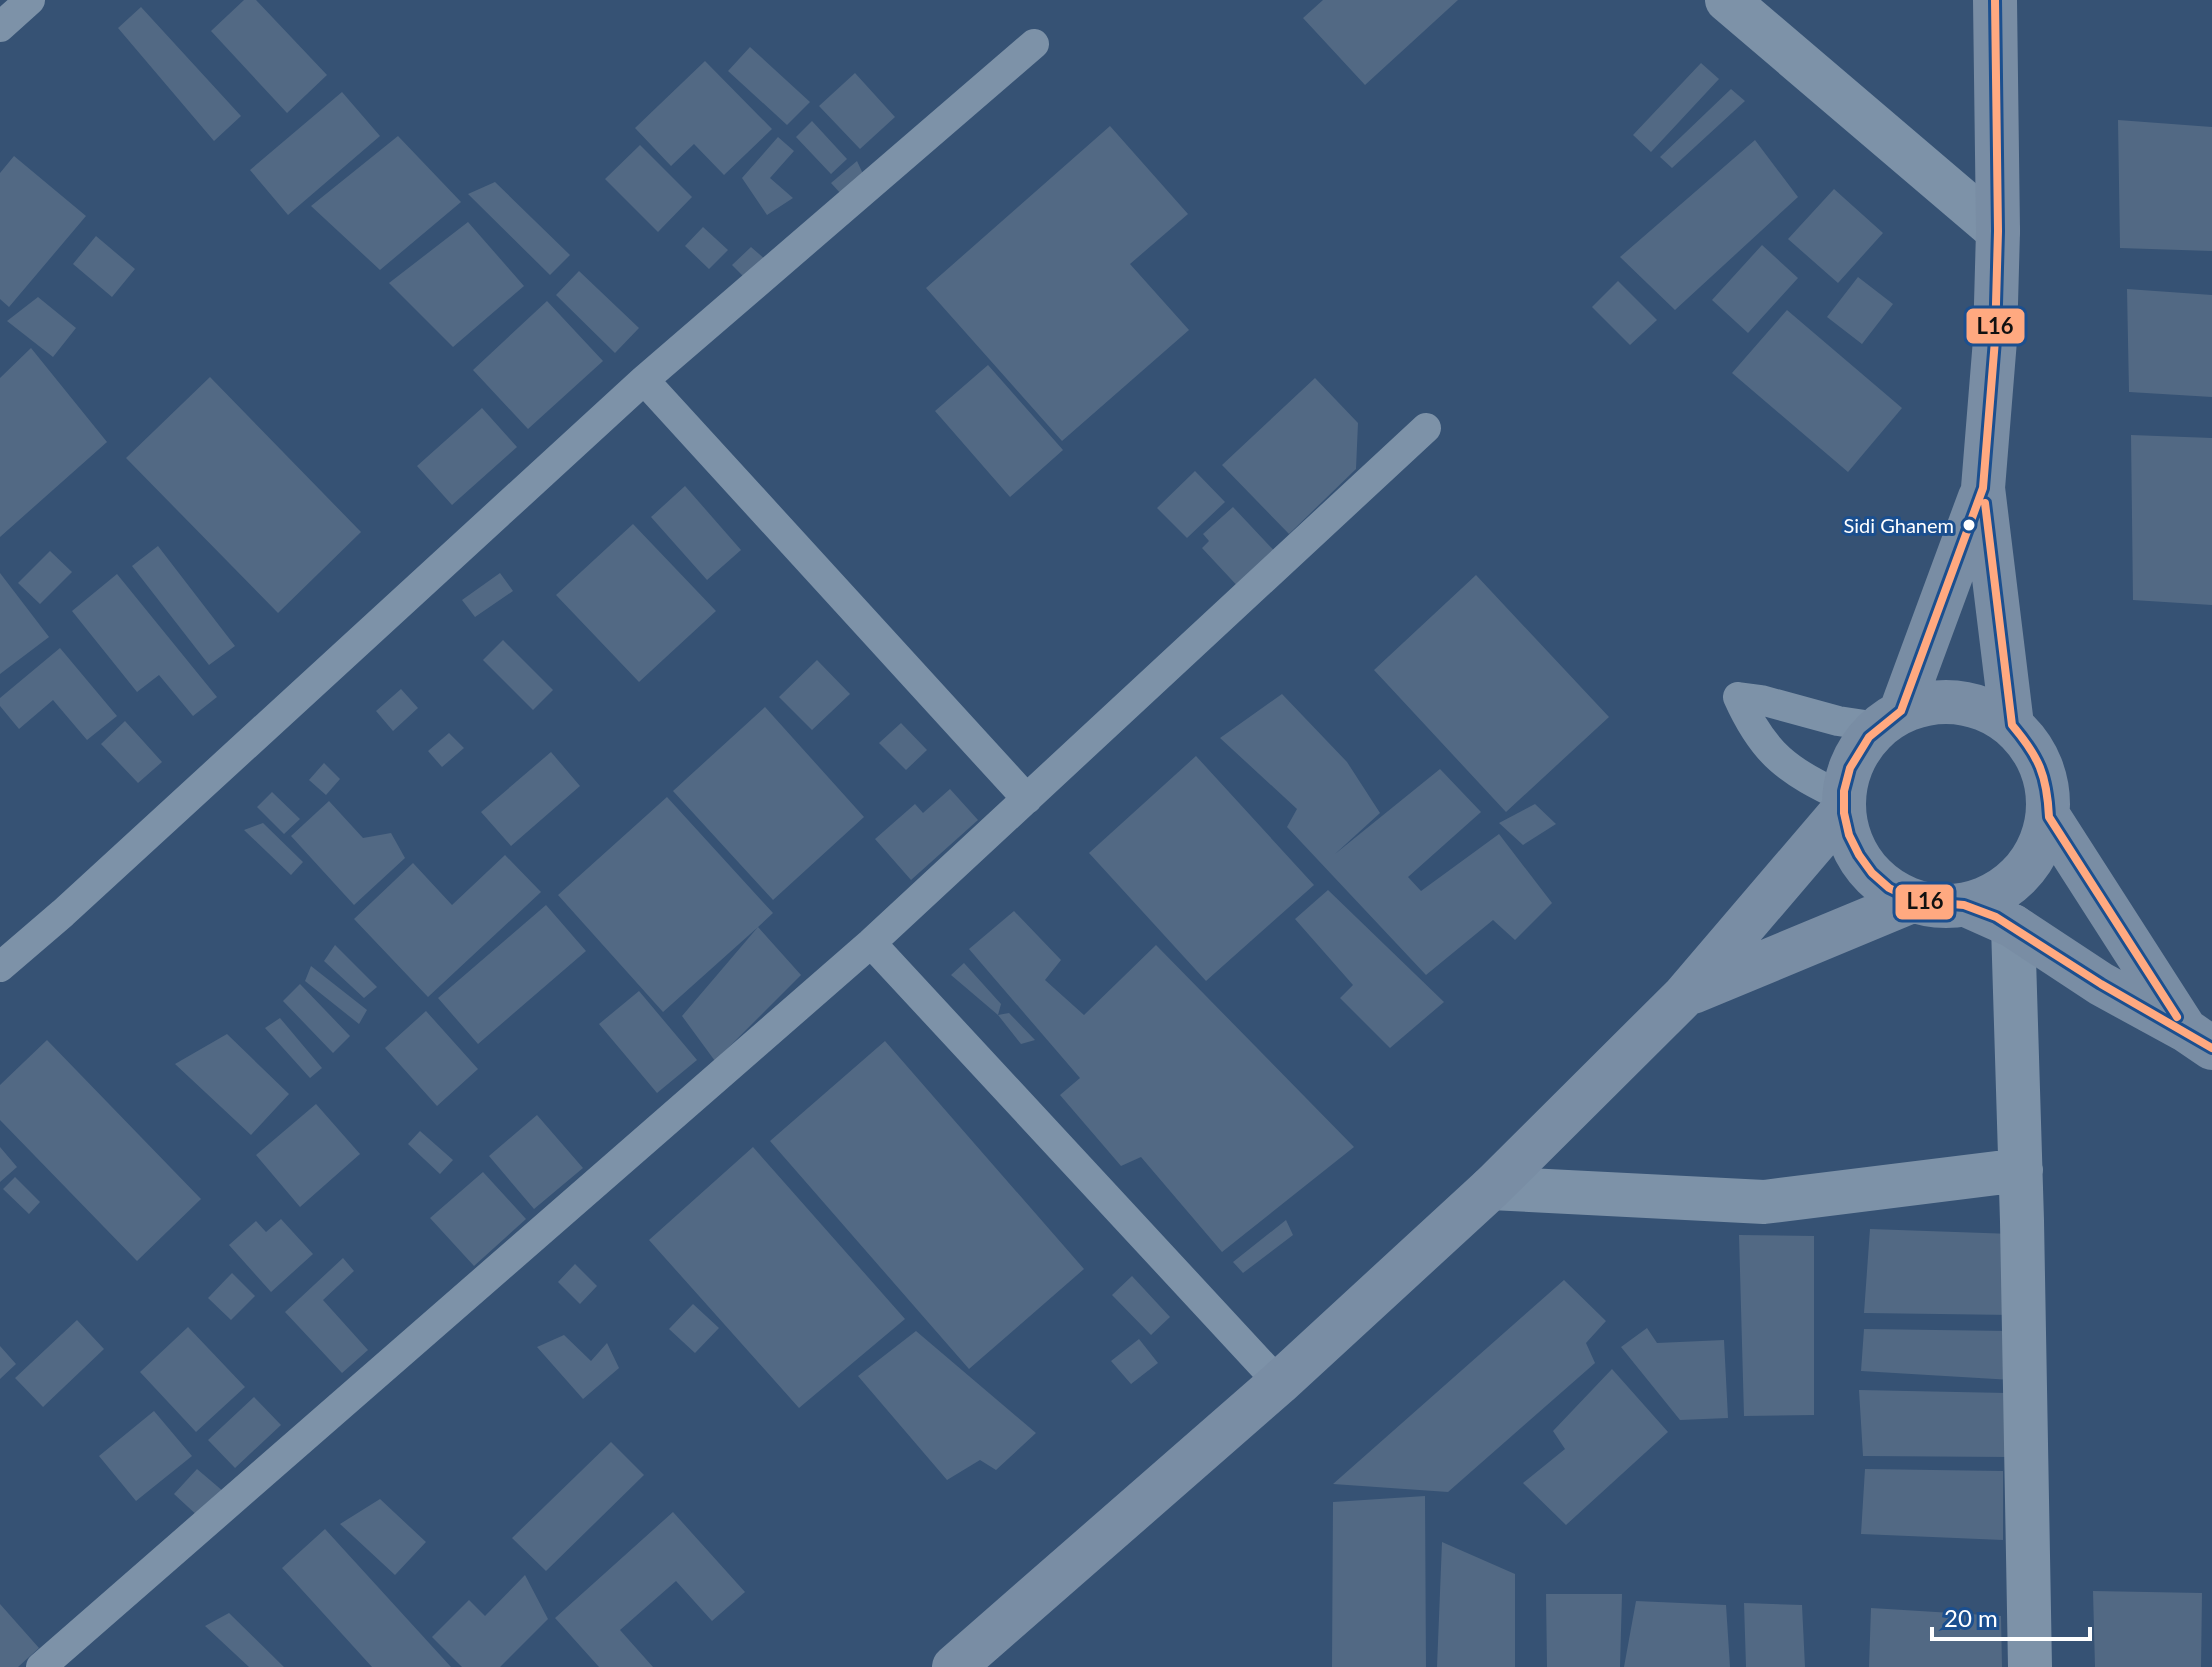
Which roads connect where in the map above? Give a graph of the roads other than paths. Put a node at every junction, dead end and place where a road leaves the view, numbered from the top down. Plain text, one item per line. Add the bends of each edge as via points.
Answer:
1 (30, 0) edge
2 (1727, 0) edge
3 (1995, 0) edge
4 (0, 27) edge
5 (1034, 44) dead end
6 (1998, 231) junction
7 (644, 380) junction
8 (1426, 428) dead end
9 (1983, 488) junction
10 (1889, 719) junction
11 (2012, 725) junction
12 (1027, 799) junction
13 (1844, 804) junction
14 (2049, 817) junction
15 (1912, 901) junction
16 (1966, 905) junction
17 (2013, 926) junction
18 (871, 943) junction
19 (0, 967) edge
20 (1684, 996) junction
21 (2199, 1040) edge
22 (2021, 1170) junction
23 (1491, 1188) junction
24 (1279, 1383) junction
25 (41, 1667) edge
26 (954, 1667) edge
27 (2030, 1667) edge

1 - 4 lane
2 - 6 street
3 - 6 street
5 - 7 lane
6 - 9 street
7 - 12 lane
7 - 19 lane
8 - 12 lane
9 - 10 street
9 - 11 street
10 - 11 street via 1930,702 1959,702
10 - 13 street via 1860,748 1847,775
10 - 13 lane via 1838,721 1738,697 1769,751
11 - 14 street via 2044,767
12 - 18 lane
13 - 15 street via 1849,839 1864,866 1886,887
13 - 20 street
14 - 16 street via 2040,848 2022,875 1998,894
14 - 21 street
15 - 16 street
15 - 20 street
16 - 17 street
17 - 21 street
17 - 22 street
18 - 24 lane
18 - 25 lane
20 - 23 street
22 - 23 street via 1764,1202
22 - 27 street
23 - 24 street
24 - 26 street

